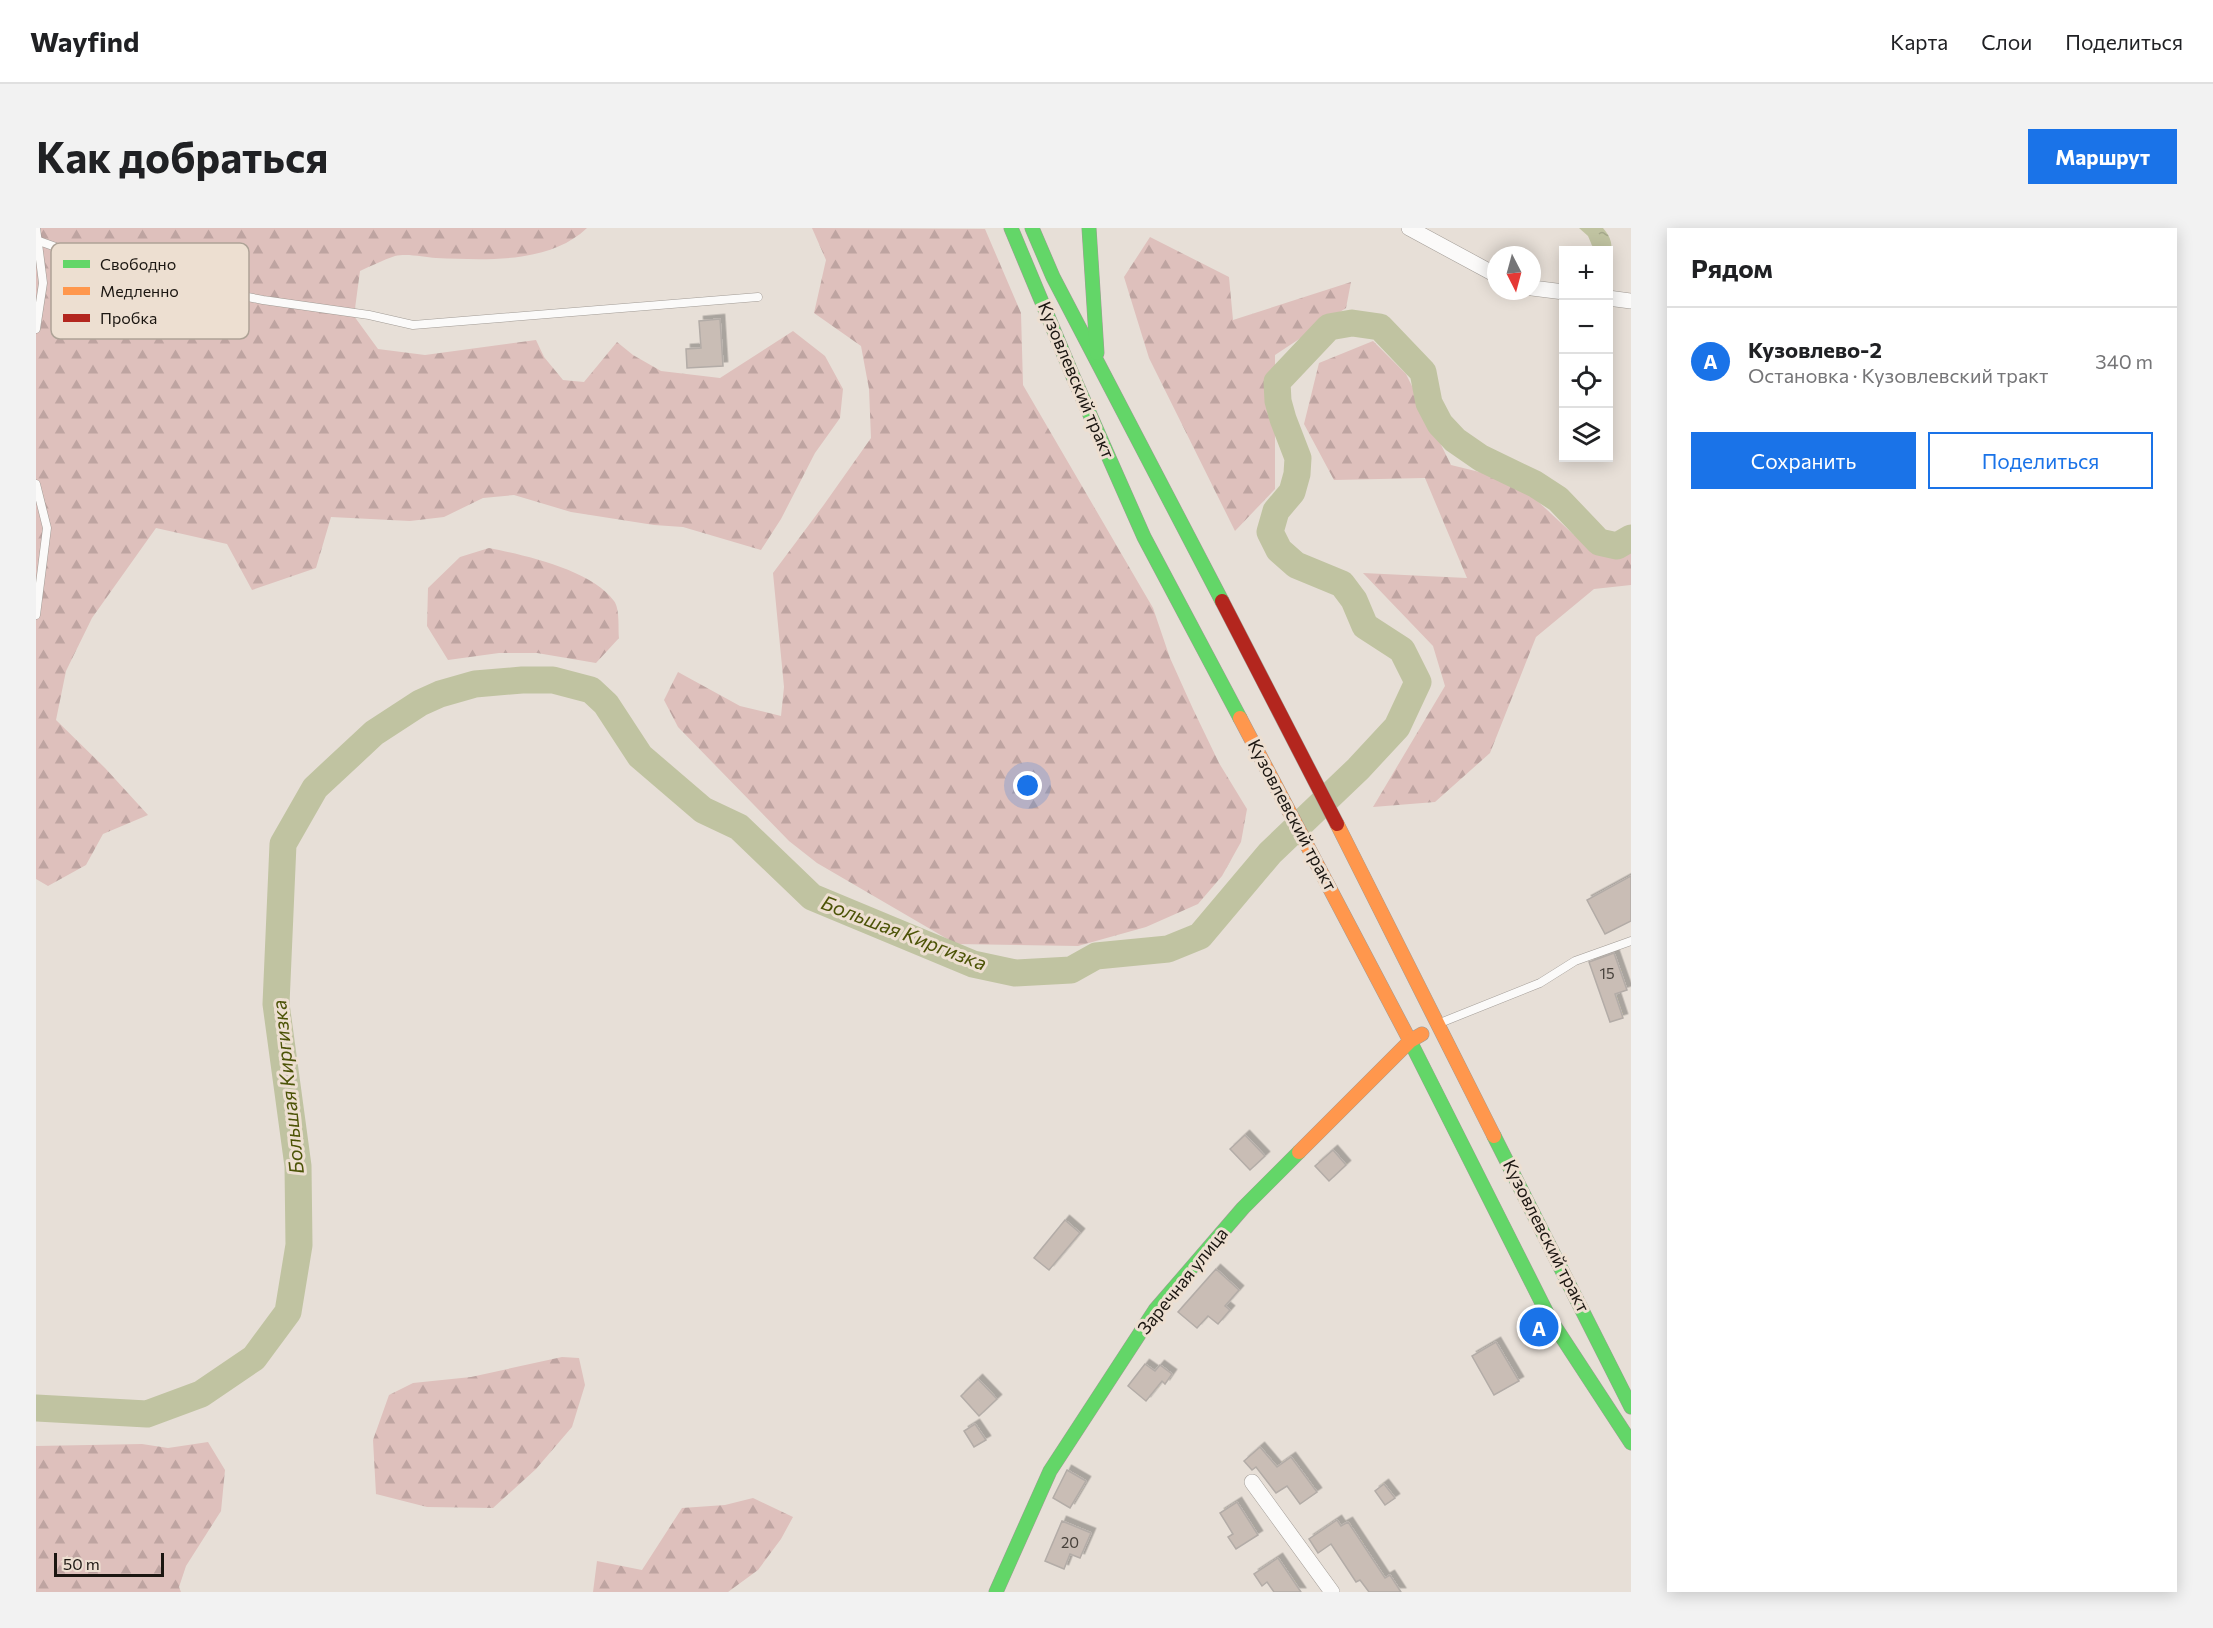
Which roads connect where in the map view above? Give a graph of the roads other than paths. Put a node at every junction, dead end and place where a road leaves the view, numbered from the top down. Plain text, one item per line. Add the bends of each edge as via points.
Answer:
1 (36, 228) edge
2 (1011, 228) edge
3 (1032, 228) edge
4 (1089, 228) edge
5 (1408, 228) edge
6 (39, 241) junction
7 (51, 245) edge
8 (1487, 270) edge
9 (1541, 289) edge
10 (1559, 291) edge
11 (249, 297) edge
12 (758, 297) dead end
13 (1613, 299) edge
14 (1631, 301) edge
15 (36, 328) edge
16 (1098, 363) junction
17 (36, 484) edge
18 (36, 615) edge
19 (1631, 941) edge
20 (1439, 1024) junction
21 (1410, 1041) junction
22 (1615, 1374) junction
23 (1631, 1394) edge
24 (1631, 1407) edge
25 (1631, 1443) edge
26 (1252, 1482) dead end
27 (996, 1592) edge
28 (1332, 1592) edge

1 - 6 lane
2 - 21 main road, Кузовлевский тракт via 1144,537
3 - 16 main road, Кузовлевский тракт
4 - 16 main road, Кузовлевский тракт
5 - 8 street
6 - 7 lane
6 - 15 lane via 43,283
9 - 10 street
11 - 12 lane via 412,325
13 - 14 street
16 - 20 main road, Кузовлевский тракт
17 - 18 lane via 47,528
19 - 20 lane via 1575,961 1540,983
20 - 21 main road, Заречная улица
20 - 22 main road, Кузовлевский тракт
21 - 25 main road, Кузовлевский тракт via 1550,1319
21 - 27 main road, Заречная улица via 1243,1208 1155,1310 1050,1471
22 - 23 street
22 - 24 main road, Кузовлевский тракт
26 - 28 street

